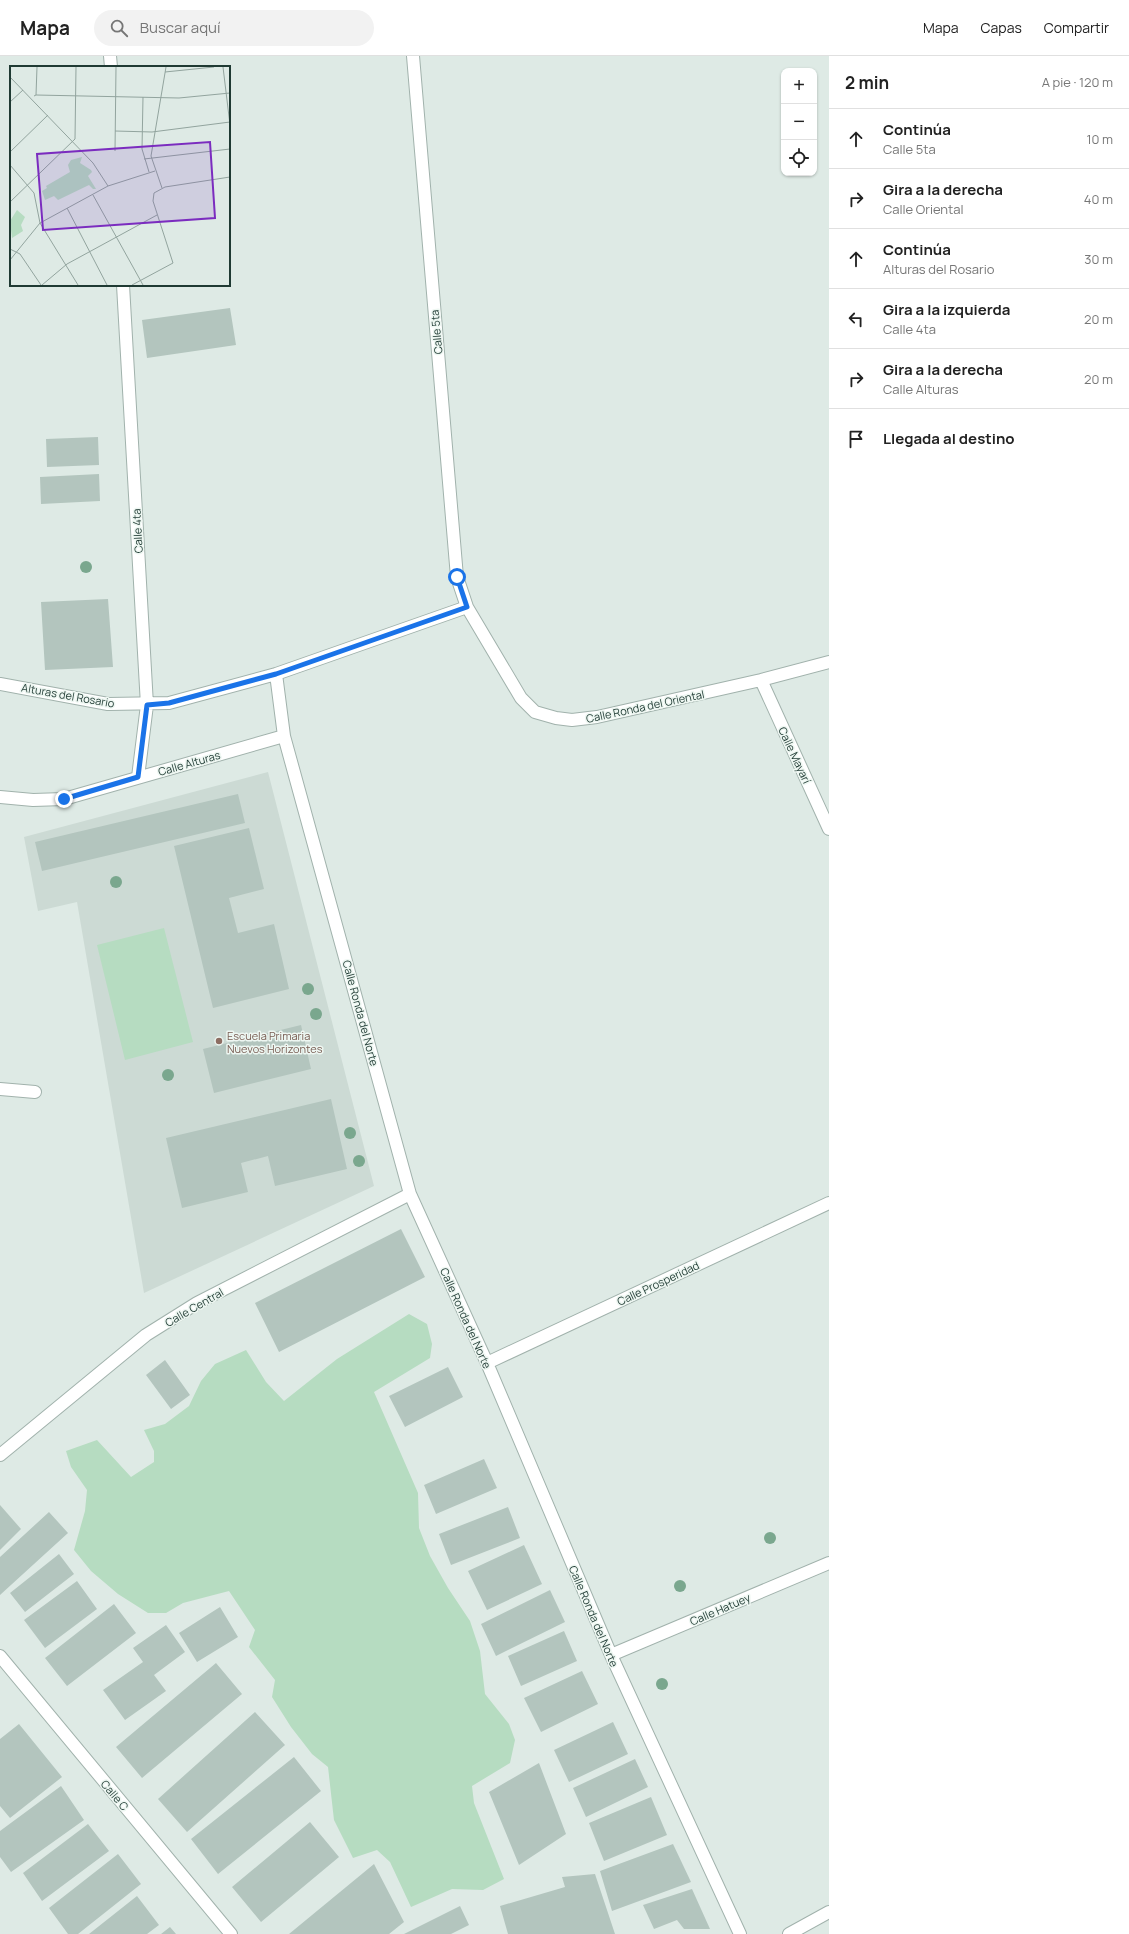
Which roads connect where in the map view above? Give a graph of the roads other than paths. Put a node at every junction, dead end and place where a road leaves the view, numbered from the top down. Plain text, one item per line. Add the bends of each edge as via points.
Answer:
1 (110, 56) edge
2 (413, 56) edge
3 (111, 66) edge
4 (123, 286) edge
5 (467, 607) junction
6 (829, 662) edge
7 (276, 674) junction
8 (761, 680) junction
9 (0, 684) edge
10 (147, 705) junction
11 (284, 736) junction
12 (138, 777) junction
13 (0, 797) edge
14 (829, 829) edge
15 (0, 1089) edge
16 (35, 1092) dead end
17 (410, 1194) junction
18 (829, 1203) edge
19 (487, 1363) junction
20 (0, 1455) edge
21 (829, 1563) edge
22 (611, 1655) junction
23 (0, 1656) edge
24 (829, 1912) edge
25 (230, 1934) edge
26 (740, 1934) edge
27 (789, 1934) edge

1 - 3 street
2 - 5 street, Calle 5ta via 452,540 457,577
4 - 10 street, Calle 4ta
5 - 7 street, Alturas del Rosario
5 - 8 street, Calle Ronda del Oriental via 521,698 535,712 556,718 597,718
6 - 8 street, Calle Ronda del Oriental
7 - 10 street, Alturas del Rosario via 169,703
7 - 11 street, Calle Ronda del Norte
8 - 14 street, Calle Mayarí
9 - 10 street, Alturas del Rosario via 108,704
10 - 12 street, Calle 4ta
11 - 12 street, Calle Alturas
11 - 17 street, Calle Ronda del Norte
12 - 13 street, Calle Alturas via 64,799
15 - 16 street
17 - 19 street, Calle Ronda del Norte
17 - 20 street, Calle Central via 197,1303 146,1334
18 - 19 street, Calle Prosperidad
19 - 22 street, Calle Ronda del Norte
21 - 22 street, Calle Hatuey
22 - 26 street, Calle Ronda del Norte
23 - 25 street, Calle C
24 - 27 street

